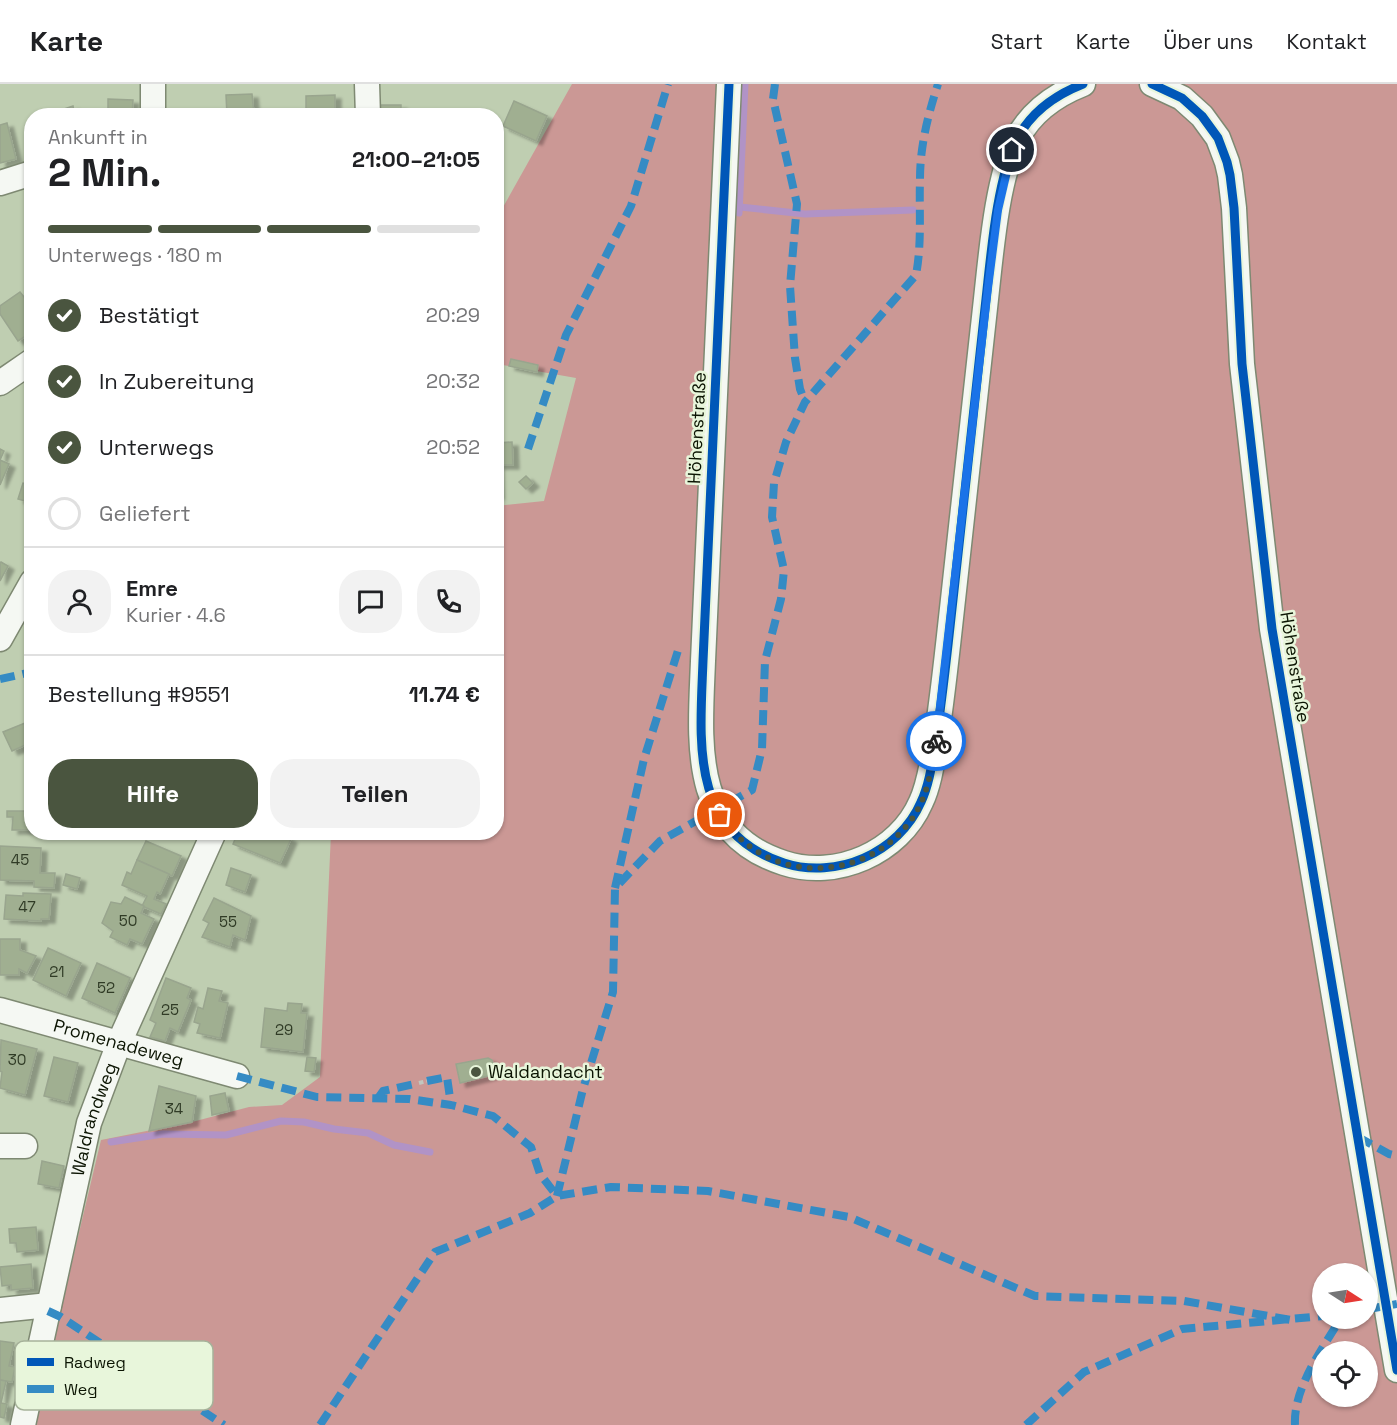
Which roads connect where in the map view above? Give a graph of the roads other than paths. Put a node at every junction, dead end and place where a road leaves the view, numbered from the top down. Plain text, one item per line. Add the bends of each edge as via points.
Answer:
1 (153, 84) edge
2 (366, 84) edge
3 (729, 84) edge
4 (1083, 84) edge
5 (1152, 84) edge
6 (153, 108) edge
7 (368, 108) edge
8 (24, 176) edge
9 (0, 183) edge
10 (24, 366) edge
11 (0, 383) edge
12 (24, 596) edge
13 (0, 639) edge
14 (210, 840) edge
15 (0, 1010) edge
16 (119, 1043) junction
17 (237, 1076) dead end
18 (0, 1146) edge
19 (25, 1146) dead end
20 (49, 1305) junction
21 (0, 1310) edge
22 (41, 1341) edge
23 (1397, 1370) edge
24 (26, 1410) edge
25 (23, 1425) edge

1 - 6 street
2 - 7 street
3 - 4 street, Höhenstraße via 703,661 704,774 720,815 742,841 785,864 807,868 861,860 886,845 907,825 921,803 940,715 989,277 1007,166 1018,137 1034,115 1055,98
5 - 23 street, Höhenstraße via 1182,98 1202,116 1218,138 1230,175 1242,364 1272,629
8 - 9 street
10 - 11 street
12 - 13 street
14 - 16 street, Waldrandweg
15 - 16 street, Promenadeweg
16 - 17 street, Promenadeweg
16 - 20 street, Waldrandweg via 89,1124
18 - 19 street
20 - 21 street
20 - 22 street, Waldrandweg
24 - 25 street, Waldrandweg

